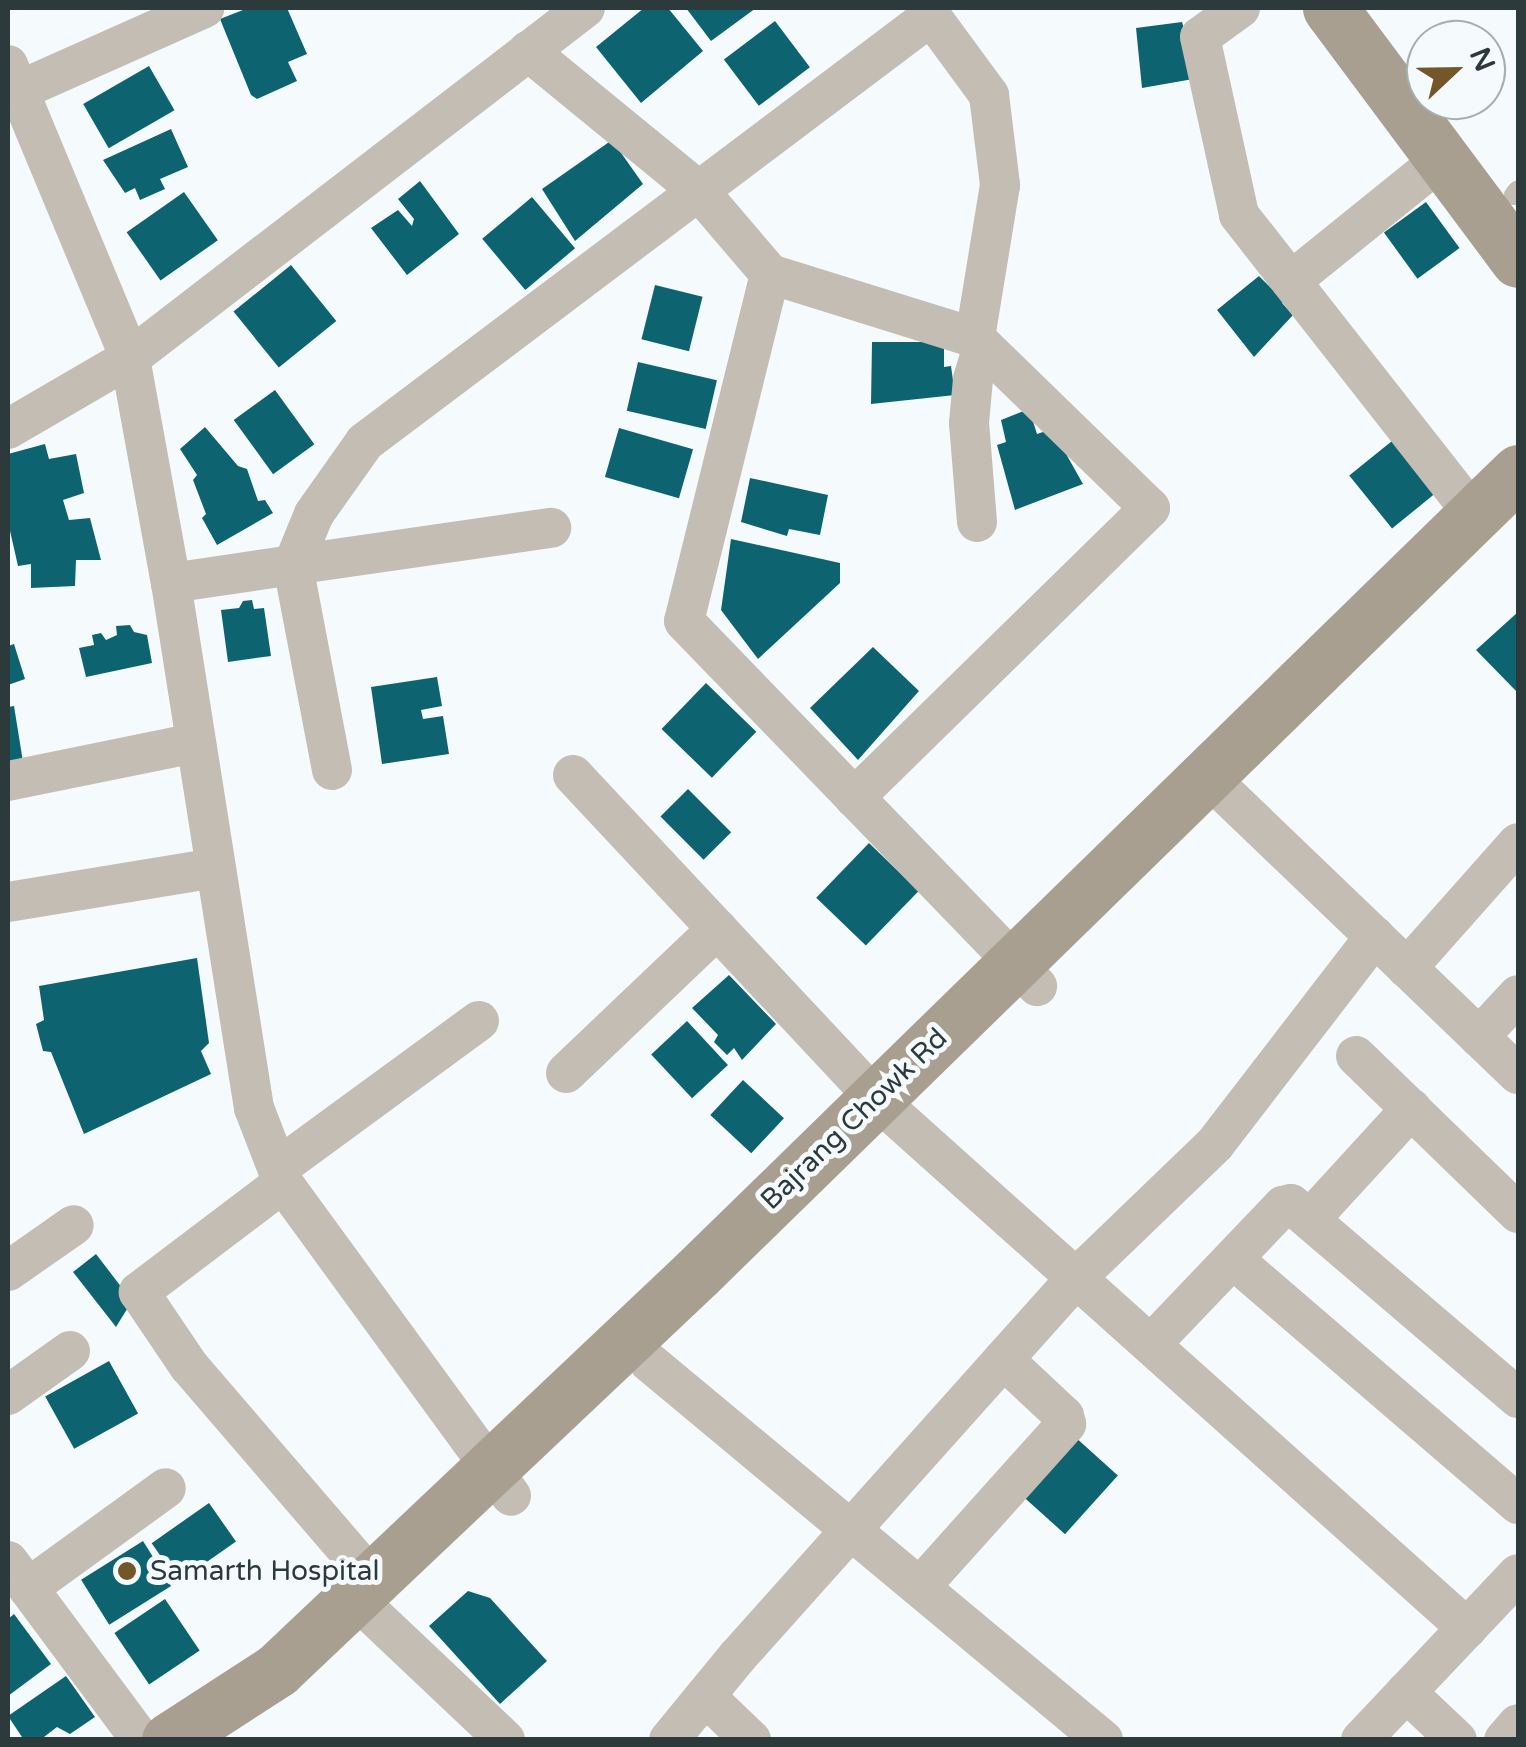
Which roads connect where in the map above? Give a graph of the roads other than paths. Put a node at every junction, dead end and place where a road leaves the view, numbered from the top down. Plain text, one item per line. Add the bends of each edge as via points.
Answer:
1 (204, 8) edge
2 (584, 8) edge
3 (1240, 8) edge
4 (1330, 8) edge
5 (1376, 8) edge
6 (528, 51) junction
7 (1406, 51) edge
8 (13, 78) edge
9 (1458, 120) edge
10 (1442, 159) junction
11 (699, 191) junction
12 (1517, 195) edge
13 (1518, 260) edge
14 (770, 274) junction
15 (1291, 282) junction
16 (979, 342) junction
17 (130, 358) junction
18 (8, 429) edge
19 (1518, 472) edge
20 (1496, 520) edge
21 (977, 522) dead end
22 (551, 528) dead end
23 (293, 565) junction
24 (171, 583) junction
25 (194, 743) junction
26 (332, 770) dead end
27 (573, 776) dead end
28 (8, 780) edge
29 (1219, 787) junction
30 (854, 798) junction
31 (1518, 843) edge
32 (214, 868) junction
33 (8, 902) edge
34 (717, 930) junction
35 (1374, 936) junction
36 (1407, 968) junction
37 (1026, 975) junction
38 (1518, 995) edge
39 (479, 1022) dead end
40 (1479, 1037) junction
41 (1356, 1056) dead end
42 (566, 1074) dead end
43 (1518, 1074) edge
44 (889, 1108) junction
45 (1411, 1110) junction
46 (280, 1175) junction
47 (1518, 1213) edge
48 (1312, 1218) junction
49 (74, 1225) dead end
50 (1233, 1259) junction
51 (8, 1270) edge
52 (1078, 1276) junction
53 (1152, 1343) junction
54 (70, 1352) dead end
55 (1004, 1359) junction
56 (649, 1362) junction
57 (8, 1395) edge
58 (1518, 1398) edge
59 (501, 1482) junction
60 (166, 1488) dead end
61 (1518, 1504) edge
62 (850, 1530) junction
63 (18, 1574) edge
64 (1518, 1574) edge
65 (920, 1587) junction
66 (370, 1600) junction
67 (1467, 1628) junction
68 (1406, 1692) junction
69 (705, 1696) junction
70 (1518, 1724) edge
71 (141, 1740) edge
72 (169, 1740) edge
73 (232, 1740) edge
74 (505, 1740) edge
75 (670, 1740) edge
76 (750, 1740) edge
77 (1103, 1740) edge
78 (1361, 1740) edge
79 (1458, 1740) edge
80 (1504, 1740) edge

1 - 8 street
2 - 6 street
3 - 15 street via 1200,37 1239,215
4 - 10 street
5 - 7 street
6 - 11 street
6 - 17 street
8 - 17 street
9 - 12 street
10 - 13 street
10 - 15 street
11 - 14 street
11 - 16 street via 932,16 988,95 1000,185
11 - 23 street via 365,442 314,514
14 - 16 street
14 - 30 street via 684,621
15 - 20 street
16 - 21 street via 969,423
16 - 30 street via 1150,508
17 - 18 street
17 - 24 street
19 - 20 street, Bajrang Chowk Rd
20 - 29 street, Bajrang Chowk Rd
22 - 23 street
23 - 24 street
23 - 26 street
24 - 25 street
25 - 28 street
25 - 32 street
27 - 34 street
29 - 35 street
29 - 37 street, Bajrang Chowk Rd
30 - 37 street
31 - 36 street
32 - 33 street
32 - 46 street via 254,1108
34 - 42 street
34 - 44 street
35 - 36 street
35 - 52 street via 1215,1144
36 - 40 street
37 - 44 street, Bajrang Chowk Rd
38 - 40 street
39 - 46 street
40 - 43 street
41 - 45 street
44 - 52 street
44 - 56 street, Bajrang Chowk Rd
44 - 59 street, Bajrang Chowk Rd
45 - 47 street
45 - 48 street
46 - 59 street
46 - 66 street via 139,1292
48 - 50 street via 1297,1205 1283,1206
48 - 58 street
49 - 51 street
50 - 53 street
50 - 61 street
52 - 53 street
52 - 55 street
53 - 67 street
54 - 57 street
55 - 62 street
55 - 65 street via 1066,1424
56 - 59 street, Bajrang Chowk Rd
56 - 62 street
59 - 66 street, Bajrang Chowk Rd
60 - 63 street
62 - 65 street
62 - 69 street
63 - 71 street
64 - 67 street
65 - 77 street
66 - 72 street, Bajrang Chowk Rd
66 - 73 street, Bajrang Chowk Rd via 302,1689
66 - 74 street
67 - 68 street
68 - 78 street
68 - 79 street
69 - 75 street
69 - 76 street
70 - 80 street

